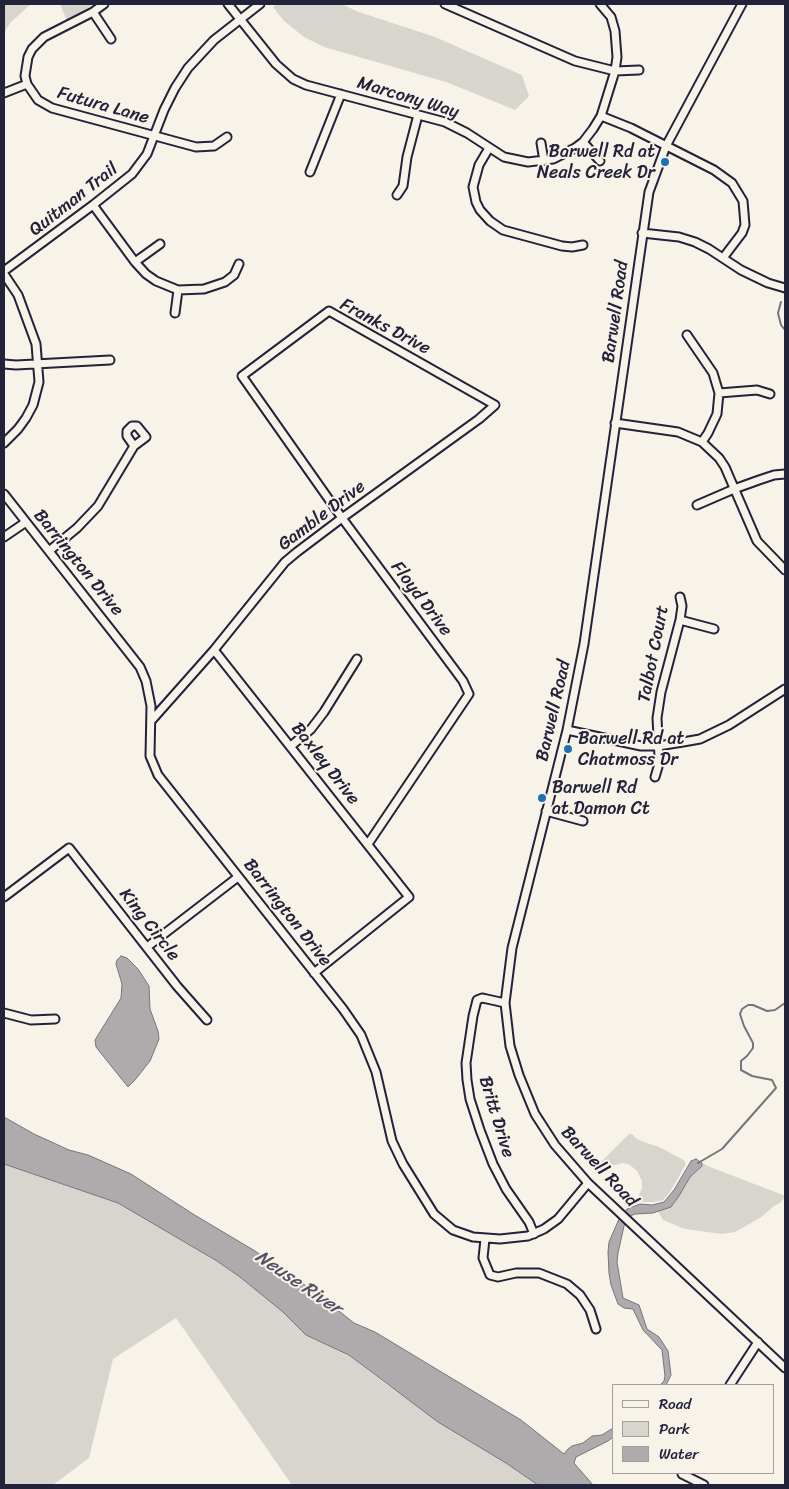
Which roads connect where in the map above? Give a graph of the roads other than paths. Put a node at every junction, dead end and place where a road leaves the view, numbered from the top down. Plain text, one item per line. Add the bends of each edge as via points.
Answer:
1 (104, 4) edge
2 (228, 4) edge
3 (260, 4) edge
4 (445, 4) edge
5 (600, 4) edge
6 (742, 4) edge
7 (93, 12) junction
8 (240, 20) junction
9 (110, 39) dead end
10 (639, 70) dead end
11 (615, 71) junction
12 (27, 84) junction
13 (4, 94) edge
14 (341, 94) junction
15 (418, 115) junction
16 (601, 116) junction
17 (154, 136) junction
18 (227, 137) dead end
19 (583, 142) junction
20 (541, 143) dead end
21 (666, 146) junction
22 (489, 148) junction
23 (544, 161) junction
24 (600, 161) dead end
25 (310, 172) dead end
26 (397, 195) dead end
27 (93, 205) junction
28 (642, 233) junction
29 (160, 244) dead end
30 (583, 245) dead end
31 (724, 258) junction
32 (135, 262) junction
33 (239, 264) dead end
34 (4, 273) edge
35 (785, 288) edge
36 (178, 290) junction
37 (175, 313) dead end
38 (687, 335) dead end
39 (110, 360) dead end
40 (4, 364) edge
41 (39, 364) junction
42 (242, 376) joint
43 (719, 393) junction
44 (770, 394) dead end
45 (495, 405) joint
46 (615, 423) junction
47 (702, 442) junction
48 (4, 443) edge
49 (134, 446) junction
50 (785, 474) edge
51 (734, 489) junction
52 (4, 494) edge
53 (697, 505) dead end
54 (342, 518) junction
55 (26, 522) junction
56 (4, 537) edge
57 (49, 550) junction
58 (785, 570) edge
59 (680, 597) dead end
60 (680, 620) junction
61 (714, 628) dead end
62 (214, 650) junction
63 (357, 659) dead end
64 (785, 689) edge
65 (151, 721) junction
66 (567, 730) junction
67 (291, 746) junction
68 (658, 746) junction
69 (655, 777) dead end
70 (546, 811) junction
71 (583, 821) dead end
72 (368, 844) junction
73 (238, 877) junction
74 (4, 897) edge
75 (147, 947) junction
76 (314, 972) junction
77 (505, 1003) junction
78 (4, 1013) edge
79 (55, 1019) dead end
80 (207, 1020) dead end
81 (588, 1183) junction
82 (534, 1234) junction
83 (485, 1239) junction
84 (596, 1329) dead end
85 (758, 1342) junction
86 (785, 1368) edge
87 (731, 1384) edge
88 (684, 1474) edge
89 (704, 1485) edge

1 - 7 street
2 - 8 street
3 - 8 street, Quitman Trail
4 - 11 street via 575,61
5 - 11 street, Marcony Way via 611,18 615,31
6 - 21 street, Barwell Road
7 - 9 street
7 - 12 street via 38,42 28,58
8 - 14 street, Marcony Way via 276,64 293,79
8 - 17 street, Quitman Trail via 214,40 188,68 175,88
10 - 11 street
11 - 16 street, Marcony Way
12 - 13 street
12 - 17 street, Futura Lane via 38,100 52,108
14 - 15 street, Marcony Way
14 - 25 street
15 - 22 street, Marcony Way via 450,124
15 - 26 street via 403,186
16 - 19 street, Marcony Way
16 - 21 street
17 - 18 street, Futura Lane via 196,147 214,146
17 - 27 street, Quitman Trail via 147,154 132,174
19 - 23 street, Marcony Way via 566,154
19 - 24 street
20 - 23 street
21 - 28 street, Barwell Road via 649,192
21 - 31 street via 724,176 743,201 745,225
22 - 23 street, Marcony Way via 516,160
22 - 30 street via 479,165 474,187 476,202 490,221 503,230 562,246
27 - 32 street
27 - 34 street, Quitman Trail
28 - 31 street via 679,236
28 - 46 street, Barwell Road
29 - 32 street
31 - 35 street via 754,277
32 - 36 street via 156,281
33 - 36 street via 234,275 225,282 204,289
34 - 41 street via 28,320
36 - 37 street
38 - 43 street via 713,373
39 - 41 street
40 - 41 street
41 - 48 street via 39,382 33,405 18,430
42 - 45 street, Franks Drive via 329,311
42 - 54 street, Floyd Drive
43 - 44 street via 756,390
43 - 47 street via 717,414
45 - 54 street, Gamble Drive
46 - 47 street via 678,432
46 - 66 street, Barwell Road via 584,644
47 - 51 street via 725,467
49 - 49 street via 146,437 137,426 127,430
49 - 57 street via 95,510
50 - 51 street
51 - 53 street
51 - 58 street via 757,541
52 - 55 street, Barrington Drive
54 - 62 street, Gamble Drive via 285,562
54 - 72 street, Floyd Drive via 463,681 469,694
55 - 56 street
55 - 57 street, Barrington Drive
57 - 65 street, Barrington Drive via 140,667 148,691
59 - 60 street, Talbot Court
60 - 61 street
60 - 68 street, Talbot Court via 661,692 657,718
62 - 65 street, Gamble Drive
62 - 67 street, Baxley Drive
63 - 67 street via 324,712 311,729
64 - 68 street via 714,733 700,739
65 - 73 street, Barrington Drive via 149,750 154,769
66 - 68 street via 625,744
66 - 70 street, Barwell Road
67 - 72 street, Baxley Drive
68 - 69 street, Talbot Court
70 - 71 street
70 - 77 street, Barwell Road via 512,948
72 - 76 street, Baxley Drive via 409,896
73 - 75 street
73 - 76 street, Barrington Drive
74 - 75 street, King Circle via 69,848
75 - 80 street, King Circle
76 - 83 street, Barrington Drive via 352,1021 367,1047 392,1141 427,1204 453,1230
77 - 81 street, Barwell Road via 510,1046 528,1099 543,1129
77 - 82 street, Britt Drive via 487,998 477,1000 466,1063 467,1080 470,1099 493,1164
78 - 79 street via 31,1020
81 - 82 street, Barrington Drive via 558,1219
81 - 85 street, Barwell Road
82 - 83 street, Barrington Drive
83 - 84 street via 483,1258 490,1275 498,1278 516,1273 539,1273 567,1284 590,1310
85 - 86 street, Barwell Road
85 - 87 street
88 - 89 street

